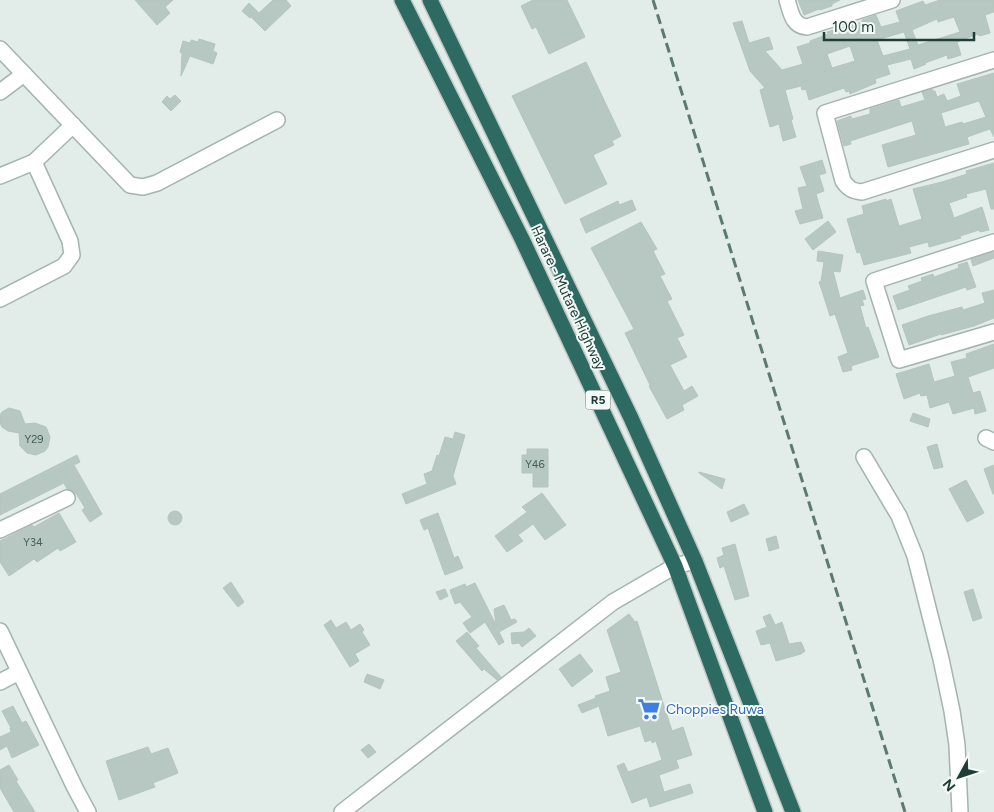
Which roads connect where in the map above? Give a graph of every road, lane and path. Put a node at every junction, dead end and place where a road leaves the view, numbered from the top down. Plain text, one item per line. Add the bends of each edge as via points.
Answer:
1 (402, 0) edge
2 (430, 0) edge
3 (787, 0) edge
4 (892, 0) edge
5 (0, 49) edge
6 (994, 60) edge
7 (24, 74) junction
8 (0, 92) edge
9 (277, 120) dead end
10 (73, 125) junction
11 (994, 150) edge
12 (34, 162) junction
13 (0, 176) edge
14 (994, 242) edge
15 (0, 299) edge
16 (994, 332) edge
17 (864, 457) dead end
18 (67, 498) dead end
19 (0, 530) edge
20 (695, 561) junction
21 (675, 566) junction
22 (0, 631) edge
23 (19, 672) junction
24 (0, 682) edge
25 (88, 812) edge
26 (342, 812) edge
27 (765, 812) edge
28 (793, 812) edge
29 (960, 812) edge

1 - 21 highway, Harare - Mutare Highway / R5 via 527,248
2 - 20 highway, Harare - Mutare Highway / R5 via 631,418
3 - 4 street via 796,24 807,27
5 - 7 street
6 - 11 street via 825,113 843,181 854,191 862,192
7 - 8 street
7 - 10 street
9 - 10 street via 157,183 143,187 130,185
10 - 12 street
12 - 13 street
12 - 15 street via 70,241 72,255 64,266
14 - 16 street via 874,281 899,360
17 - 29 street via 899,516 915,556 952,711
18 - 19 street
20 - 21 street
20 - 28 highway, Harare - Mutare Highway / R5
21 - 26 street via 613,602
21 - 27 highway, Harare - Mutare Highway / R5
22 - 23 street
23 - 24 street
23 - 25 street

